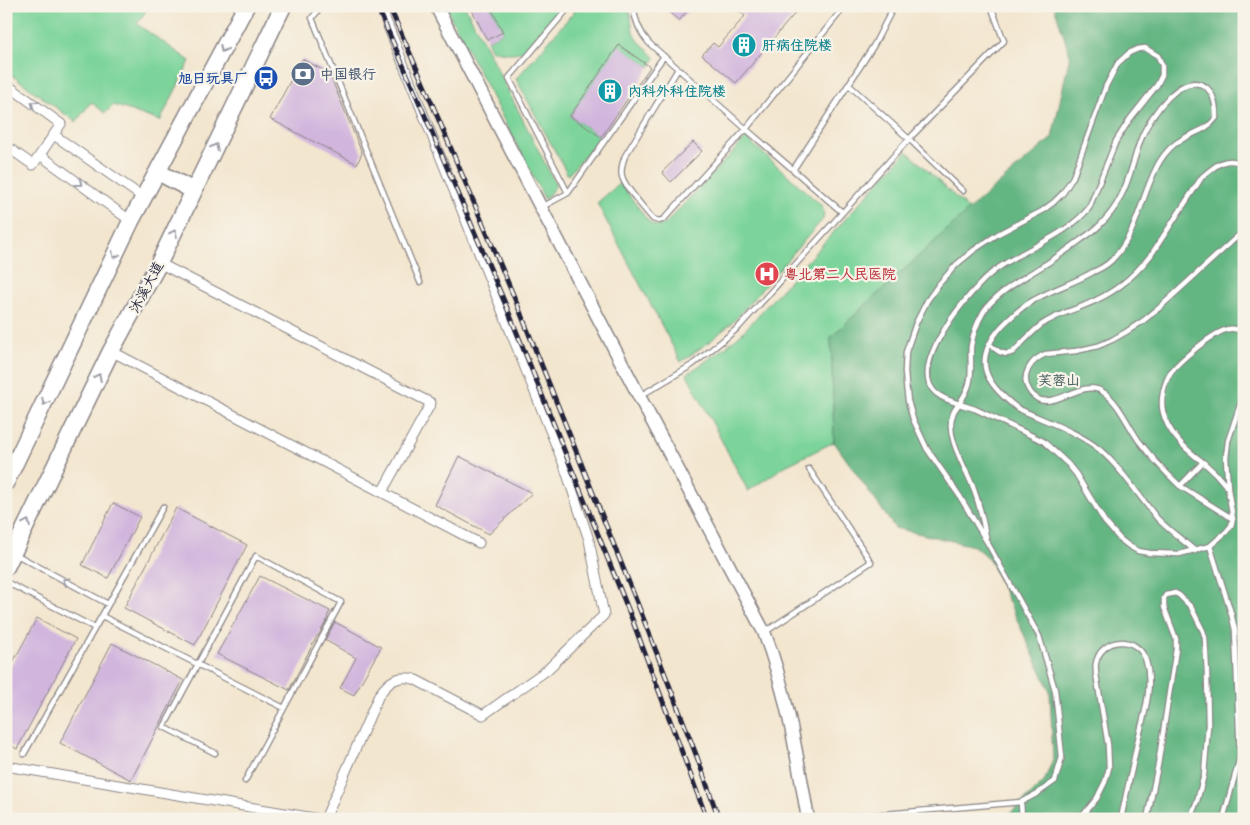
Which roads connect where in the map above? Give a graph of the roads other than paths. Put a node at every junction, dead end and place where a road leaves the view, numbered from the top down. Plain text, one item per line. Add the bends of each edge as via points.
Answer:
1 (246, 6) edge
2 (283, 6) edge
3 (322, 6) edge
4 (380, 6) edge
5 (436, 6) edge
6 (570, 6) edge
7 (633, 6) edge
8 (845, 6) edge
9 (894, 6) edge
10 (991, 6) edge
11 (664, 56) junction
12 (678, 69) junction
13 (6, 84) edge
14 (849, 85) junction
15 (746, 129) junction
16 (54, 134) junction
17 (909, 138) junction
18 (6, 146) edge
19 (40, 154) junction
20 (1244, 164) edge
21 (793, 170) junction
22 (158, 172) junction
23 (194, 191) junction
24 (963, 191) dead end
25 (568, 193) junction
26 (144, 198) junction
27 (540, 207) junction
28 (842, 212) junction
29 (131, 221) junction
30 (1244, 230) edge
31 (160, 262) junction
32 (420, 282) dead end
33 (1244, 332) edge
34 (989, 344) junction
35 (111, 351) junction
36 (1244, 393) edge
37 (639, 396) junction
38 (959, 404) junction
39 (1203, 462) junction
40 (809, 469) dead end
41 (6, 482) edge
42 (1180, 486) junction
43 (1228, 489) junction
44 (382, 492) junction
45 (163, 507) dead end
46 (1233, 519) junction
47 (987, 542) junction
48 (479, 543) dead end
49 (1210, 546) junction
50 (1195, 551) junction
51 (8, 562) edge
52 (6, 582) edge
53 (108, 604) junction
54 (102, 616) junction
55 (95, 628) junction
56 (764, 632) junction
57 (198, 664) junction
58 (284, 708) junction
59 (215, 753) dead end
60 (24, 754) dead end
61 (1240, 756) junction
62 (6, 766) edge
63 (1244, 770) edge
64 (244, 782) dead end
65 (1021, 802) junction
66 (1084, 816) edge
67 (320, 819) edge
68 (325, 819) edge
69 (808, 819) edge
70 (828, 819) edge
71 (1022, 819) edge
72 (1080, 819) edge
73 (1121, 819) edge
74 (1147, 819) edge
75 (1190, 819) edge
76 (1223, 819) edge

1 -> 22 highway
23 -> 2 highway, 沐溪大道
3 - 32 lane via 312,18
4 - 68 street via 564,465 588,540 604,615 548,670 483,715 414,679 394,680 379,695
5 - 27 main road
6 - 25 lane via 509,78
7 - 11 lane via 643,36
8 - 15 lane
9 - 14 lane
10 - 17 lane via 1004,41
11 - 12 lane
11 - 25 lane
12 - 15 lane
12 - 15 lane via 625,156 621,169 625,184 652,219 664,219
16 -> 13 street via 61,124
14 - 17 lane
14 - 21 lane
15 - 21 lane
16 - 19 street
16 - 26 street
17 - 24 lane
17 - 28 lane
18 - 19 street via 33,165
19 -> 29 street
20 - 34 lane via 1232,160 1222,162 1202,177 1151,256 1117,289 1056,316 1013,352 1004,354
21 - 28 lane
22 - 23 highway
22 - 26 highway
31 -> 23 highway, 沐溪大道
25 - 27 lane
26 - 29 highway
27 - 37 main road
28 - 37 lane via 739,327 692,364
29 -> 41 highway
30 - 42 lane via 1159,308 1134,326 1098,346 1042,355 1026,374 1028,389 1040,400 1054,399 1082,389 1104,392 1152,458
31 - 35 highway, 沐溪大道
31 - 44 street via 431,403
33 - 39 lane via 1228,329 1207,341 1186,356 1166,381 1162,402 1167,423 1186,449
34 - 38 lane via 1007,322 1032,301 1093,272 1119,253 1134,227 1159,162 1179,140 1210,126 1216,118 1216,106 1206,87 1187,84 1174,92 1154,115 1136,153 1130,177 1111,214 1070,248 1011,286 985,310 971,347 970,380
34 - 50 lane via 985,354 987,373 992,384 1007,400 1100,450 1157,517
35 - 44 street
51 -> 35 highway, 沐溪大道
36 - 43 lane via 1228,441
37 - 56 main road
38 - 47 lane via 953,413 951,428 974,489
38 - 47 lane via 937,394 928,379 928,366 938,340 981,282 995,270 1071,225 1089,208 1116,141 1162,75 1158,56 1151,51 1138,49 1118,63 1063,193 1042,211 998,234 957,264 927,301 910,338 906,371 913,419
38 - 50 lane via 1049,446 1076,474 1105,522 1120,539 1138,551 1179,554
39 - 42 lane
39 - 43 lane
40 - 56 lane via 871,562
42 - 46 lane
43 - 46 lane
44 - 48 street
45 - 53 lane
46 - 49 lane via 1226,532
47 - 65 lane via 1039,636 1055,690 1062,757 1055,781
49 - 50 lane
49 - 61 lane via 1235,630
53 -> 51 lane
52 - 55 lane
53 - 54 lane
54 - 55 lane
54 - 57 lane
55 - 60 lane
56 - 69 main road via 791,724
57 - 58 lane
57 - 58 lane via 256,556 341,602
57 - 59 lane via 164,727
58 - 64 lane
61 - 63 lane
61 - 76 lane
62 - 67 street
65 - 70 lane
65 - 71 lane
66 - 72 lane
66 - 73 lane via 1097,798 1109,768 1096,664 1104,649 1121,642 1141,650 1146,658 1149,683
74 - 75 lane via 1176,649 1176,639 1163,602 1166,596 1175,593 1191,607 1205,638 1208,726 1204,774

